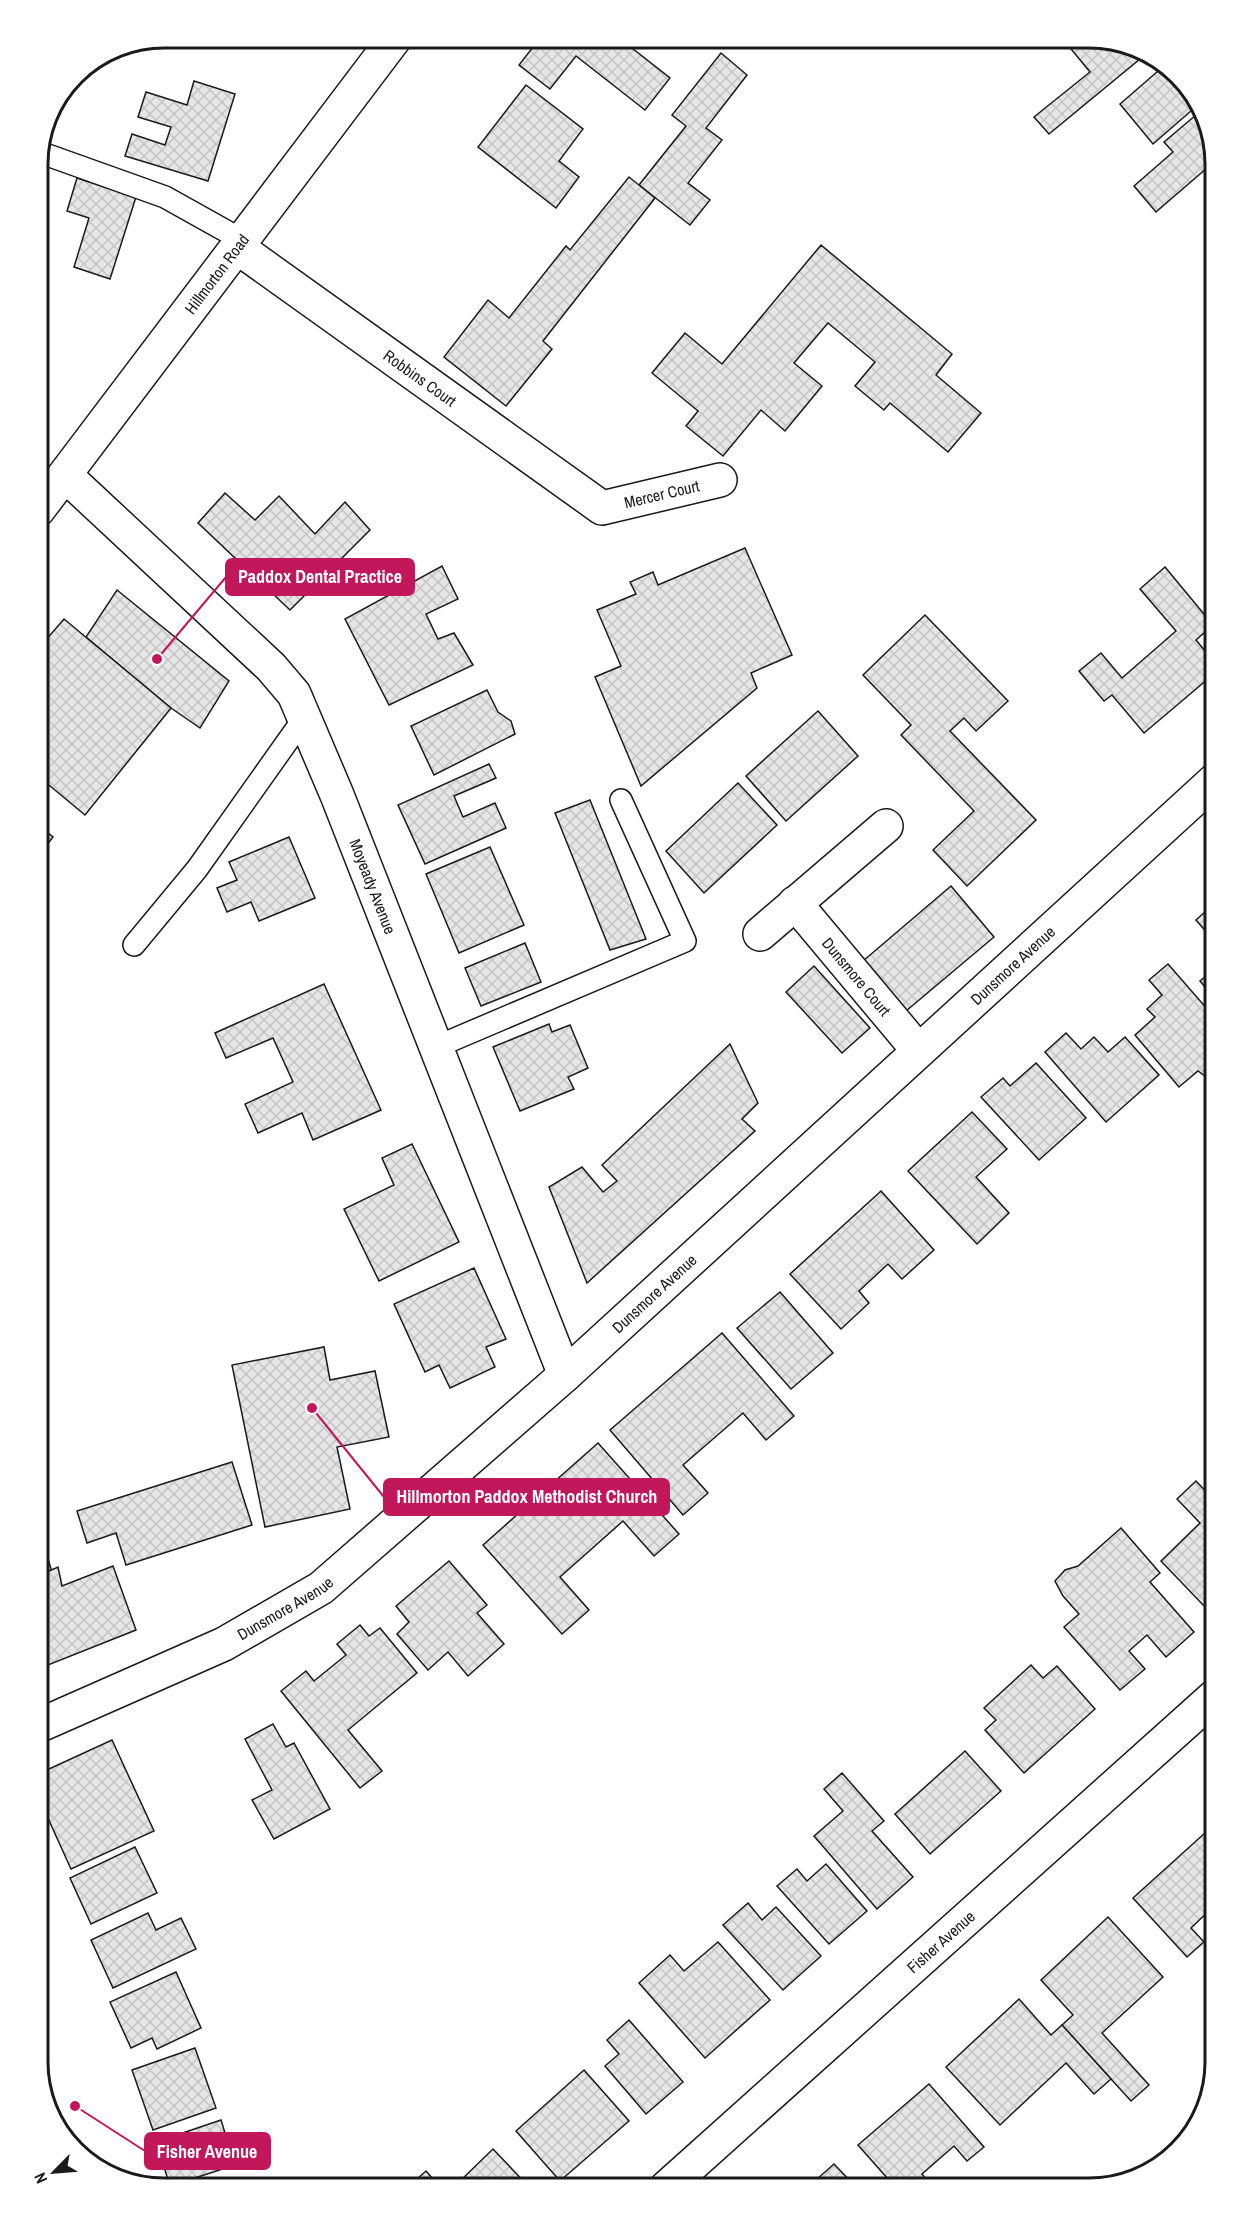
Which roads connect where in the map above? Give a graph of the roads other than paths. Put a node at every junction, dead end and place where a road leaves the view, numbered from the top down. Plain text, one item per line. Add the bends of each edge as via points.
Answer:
1 (387, 48) edge
2 (48, 155) edge
3 (239, 244) junction
4 (65, 474) junction
5 (720, 480) dead end
6 (48, 497) edge
7 (602, 508) joint
8 (304, 718) junction
9 (1205, 789) edge
10 (621, 800) dead end
11 (886, 826) dead end
12 (795, 903) junction
13 (760, 934) dead end
14 (134, 945) dead end
15 (436, 1047) junction
16 (918, 1050) junction
17 (566, 1374) junction
18 (1205, 1705) edge
19 (48, 1722) edge
20 (677, 2178) edge

1 - 3 main road, Hillmorton Road
2 - 3 lane via 165,197
3 - 4 main road, Hillmorton Road
3 - 7 main road, Robbins Court
4 - 6 main road, Hillmorton Road
4 - 8 main road, Moyeady Avenue via 271,667 294,694
5 - 7 main road, Mercer Court
8 - 14 lane via 197,869
8 - 15 main road, Moyeady Avenue
9 - 16 main road, Dunsmore Avenue
10 - 15 lane via 685,941
11 - 12 main road
12 - 13 main road
12 - 16 main road, Dunsmore Court
15 - 17 main road, Moyeady Avenue
16 - 17 main road, Dunsmore Avenue
17 - 19 main road, Dunsmore Avenue via 321,1588 224,1644
18 - 20 main road, Fisher Avenue

